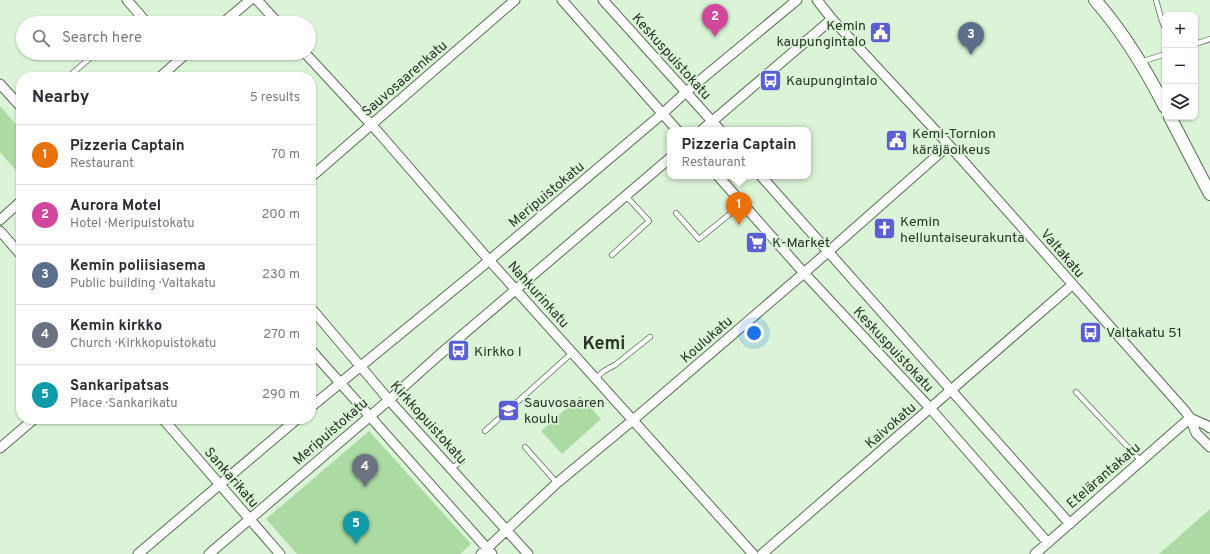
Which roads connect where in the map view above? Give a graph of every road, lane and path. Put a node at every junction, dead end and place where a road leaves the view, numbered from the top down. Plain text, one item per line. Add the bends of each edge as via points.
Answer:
1 (126, 0) edge
2 (250, 0) edge
3 (257, 0) edge
4 (515, 0) edge
5 (562, 0) edge
6 (603, 0) edge
7 (797, 0) edge
8 (817, 0) edge
9 (1094, 0) edge
10 (1156, 0) edge
11 (139, 14) edge
12 (231, 16) edge
13 (272, 16) edge
14 (832, 18) junction
15 (1162, 21) edge
16 (1210, 39) edge
17 (1198, 43) edge
18 (1162, 55) edge
19 (88, 60) edge
20 (175, 60) edge
21 (311, 60) edge
22 (1141, 62) junction
23 (74, 72) edge
24 (165, 72) edge
25 (0, 84) edge
26 (686, 92) junction
27 (1162, 101) edge
28 (16, 102) edge
29 (662, 114) junction
30 (1172, 120) edge
31 (712, 121) junction
32 (371, 125) junction
33 (674, 127) edge
34 (705, 127) edge
35 (717, 127) edge
36 (949, 145) junction
37 (667, 161) edge
38 (316, 173) edge
39 (721, 179) edge
40 (764, 179) edge
41 (1210, 194) edge
42 (626, 196) junction
43 (742, 204) junction
44 (16, 206) edge
45 (676, 213) dead end
46 (0, 220) edge
47 (0, 231) edge
48 (16, 249) edge
49 (828, 251) junction
50 (612, 255) dead end
51 (489, 260) junction
52 (804, 273) junction
53 (1072, 285) junction
54 (516, 289) junction
55 (316, 314) edge
56 (650, 337) dead end
57 (573, 352) junction
58 (316, 356) edge
59 (361, 366) junction
60 (596, 378) junction
61 (340, 382) junction
62 (951, 390) junction
63 (1076, 392) dead end
64 (389, 400) junction
65 (316, 403) edge
66 (930, 408) junction
67 (369, 416) junction
68 (1190, 418) junction
69 (633, 420) junction
70 (28, 424) edge
71 (167, 424) edge
72 (291, 424) edge
73 (1210, 428) edge
74 (484, 431) dead end
75 (525, 447) dead end
76 (1210, 447) edge
77 (0, 448) edge
78 (462, 461) dead end
79 (1140, 461) junction
80 (452, 468) junction
81 (557, 483) junction
82 (219, 484) junction
83 (250, 519) junction
84 (1070, 524) junction
85 (506, 530) junction
86 (1048, 542) junction
87 (487, 552) edge
88 (138, 554) edge
89 (209, 554) edge
90 (280, 554) edge
91 (528, 554) edge
92 (754, 554) edge
93 (762, 554) edge
94 (1035, 554) edge

1 - 11 street
2 - 12 street
3 - 13 street
4 - 32 street, Sauvosaarenkatu
5 - 29 street
6 - 26 street, Keskuspuistokatu
7 - 26 street, Meripuistokatu
8 - 14 street, Valtakatu
9 - 22 main road via 1116,25
10 - 15 lane
14 - 31 street
14 - 36 street, Valtakatu
16 - 17 lane
18 - 22 lane
19 - 23 lane
20 - 24 street
21 - 32 street, Nahkurinkatu
22 - 27 main road
25 - 28 street
26 - 29 street, Meripuistokatu
26 - 31 street, Keskuspuistokatu
29 - 33 street
29 - 51 street, Meripuistokatu
30 - 41 main road
31 - 34 street
31 - 35 street, Keskuspuistokatu
32 - 38 street, Sauvosaarenkatu
32 - 51 street, Nahkurinkatu
36 - 49 street, Koulukatu
36 - 53 street, Valtakatu
37 - 42 street, Meripuistokatu
39 - 43 street, Keskuspuistokatu
40 - 49 street, Keskuspuistokatu
42 - 50 lane via 650,221
42 - 54 street, Meripuistokatu
43 - 45 lane via 699,239
43 - 52 street, Keskuspuistokatu
44 - 46 street
47 - 48 street
49 - 52 street, Koulukatu
49 - 62 street, Keskuspuistokatu
51 - 54 street, Nahkurinkatu
51 - 59 street, Meripuistokatu
52 - 66 street, Keskuspuistokatu
52 - 69 street, Koulukatu
53 - 62 street, Kaivokatu
53 - 68 street, Valtakatu
54 - 57 street, Nahkurinkatu
54 - 64 street, Meripuistokatu
55 - 59 street, Kirkkopuistokatu
56 - 60 lane
57 - 60 street, Nahkurinkatu
57 - 74 lane
58 - 61 street
59 - 61 street, Meripuistokatu
59 - 64 street, Kirkkopuistokatu
60 - 69 street, Nahkurinkatu
61 - 65 street, Meripuistokatu
61 - 67 street
62 - 66 street, Kaivokatu
62 - 84 street, Keskuspuistokatu
63 - 79 lane
64 - 67 street, Meripuistokatu
64 - 80 street, Kirkkopuistokatu
66 - 86 street, Keskuspuistokatu
66 - 93 street, Kaivokatu
67 - 83 street, Meripuistokatu
67 - 87 street
68 - 73 street, Valtakatu
68 - 76 street, Valtakatu via 1196,433
68 - 79 street, Etelärantakatu
69 - 81 street, Koulukatu
69 - 92 street, Nahkurinkatu
70 - 77 street
71 - 82 street, Sankarikatu
72 - 82 street
75 - 81 lane
78 - 80 lane
79 - 84 street, Etelärantakatu
80 - 85 street, Kirkkopuistokatu
81 - 85 street, Koulukatu
82 - 83 street, Sankarikatu
82 - 88 street
83 - 89 street, Meripuistokatu
83 - 90 street, Sankarikatu
84 - 86 street, Etelärantakatu
85 - 87 street, Koulukatu
85 - 91 street, Kirkkopuistokatu
86 - 94 street, Etelärantakatu

